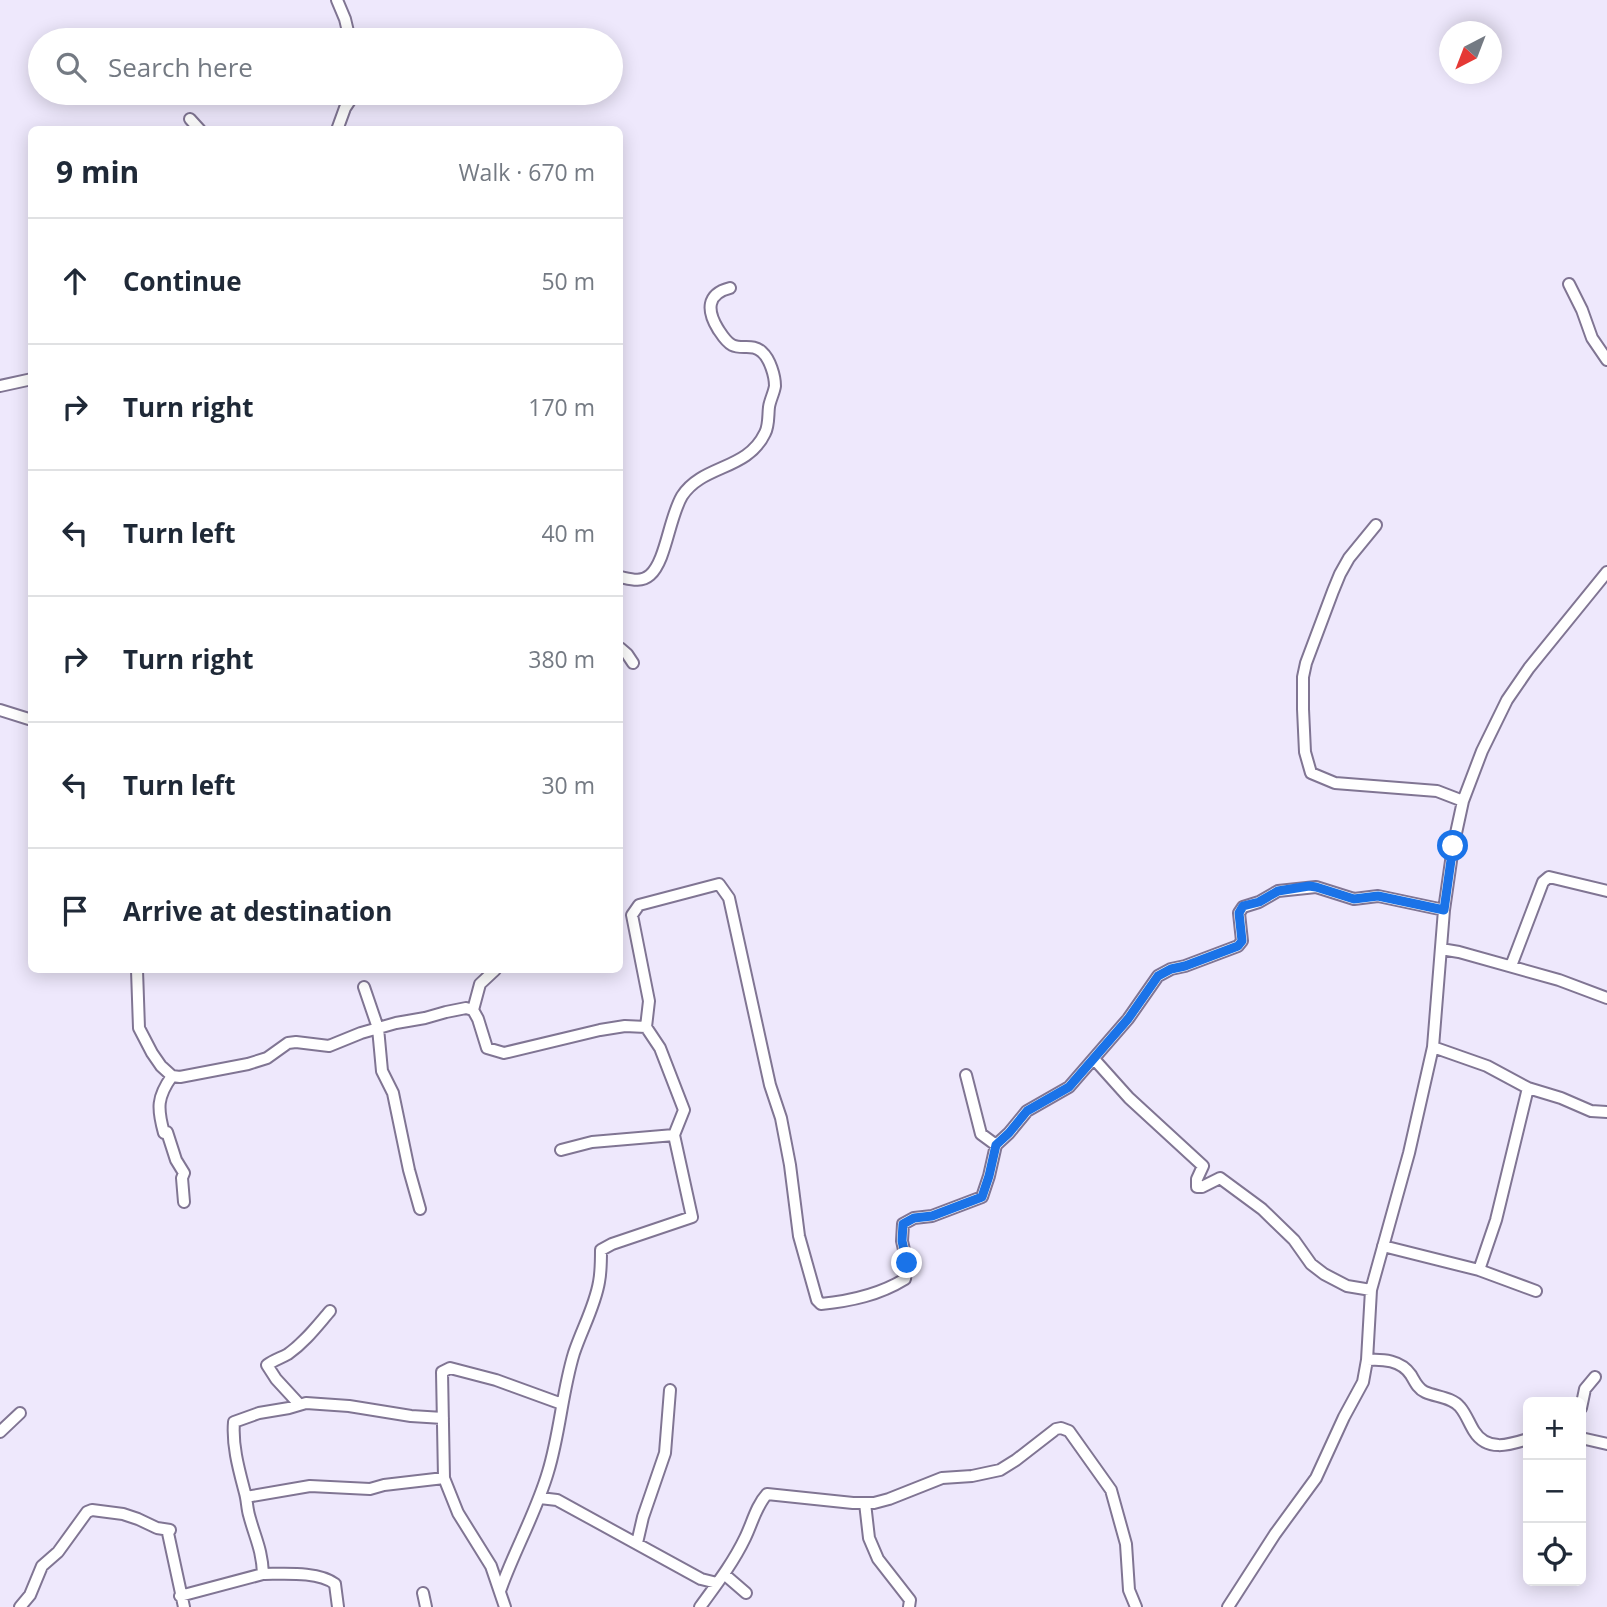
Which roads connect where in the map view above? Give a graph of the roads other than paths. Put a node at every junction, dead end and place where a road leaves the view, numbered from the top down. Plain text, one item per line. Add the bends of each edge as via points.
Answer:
1 (337, 0) edge
2 (347, 28) edge
3 (347, 105) edge
4 (190, 120) dead end
5 (196, 126) edge
6 (338, 126) edge
7 (1569, 284) dead end
8 (730, 288) dead end
9 (1607, 360) edge
10 (28, 380) edge
11 (0, 386) edge
12 (1376, 524) dead end
13 (1607, 572) edge
14 (623, 578) edge
15 (623, 650) edge
16 (633, 663) dead end
17 (0, 710) edge
18 (28, 719) edge
19 (1463, 801) junction
20 (1607, 891) edge
21 (1444, 910) junction
22 (1441, 949) junction
23 (1511, 966) junction
24 (137, 973) edge
25 (494, 973) edge
26 (364, 987) dead end
27 (1607, 998) edge
28 (473, 1010) junction
29 (646, 1027) junction
30 (378, 1028) junction
31 (1433, 1047) junction
32 (1094, 1059) junction
33 (172, 1076) junction
34 (966, 1076) dead end
35 (1528, 1088) junction
36 (1607, 1112) edge
37 (674, 1135) junction
38 (996, 1145) junction
39 (561, 1150) dead end
40 (1203, 1166) junction
41 (1220, 1178) junction
42 (184, 1202) dead end
43 (420, 1209) dead end
44 (1382, 1246) junction
45 (1479, 1270) junction
46 (1371, 1290) junction
47 (1536, 1291) dead end
48 (330, 1311) dead end
49 (1367, 1360) junction
50 (1595, 1377) dead end
51 (670, 1390) dead end
52 (1583, 1397) edge
53 (299, 1404) junction
54 (562, 1404) junction
55 (20, 1413) dead end
56 (443, 1418) junction
57 (0, 1432) edge
58 (1586, 1439) edge
59 (1523, 1440) edge
60 (1607, 1444) edge
61 (443, 1478) junction
62 (246, 1497) junction
63 (540, 1498) junction
64 (865, 1503) junction
65 (637, 1543) junction
66 (263, 1574) junction
67 (720, 1579) junction
68 (500, 1591) junction
69 (423, 1593) dead end
70 (746, 1593) dead end
71 (182, 1601) edge
72 (20, 1607) edge
73 (338, 1607) edge
74 (426, 1607) edge
75 (505, 1607) edge
76 (700, 1607) edge
77 (909, 1607) edge
78 (1136, 1607) edge
79 (1228, 1607) edge

1 - 2 street
3 - 6 street
4 - 5 street
7 - 9 street via 1592,338
8 - 14 street via 713,300 710,313 730,345 757,348 767,359 775,389 766,433 747,457 699,480 684,494 671,519 659,562 648,577
10 - 11 street
12 - 19 street via 1340,574 1306,663 1303,694 1308,764 1311,773 1335,783 1437,791
13 - 19 street via 1507,700
15 - 16 street
17 - 18 street
19 - 21 street
20 - 23 street via 1549,877 1542,881
21 - 22 street
21 - 32 street via 1378,896 1354,899 1316,887 1278,891 1243,906 1238,946 1158,976
22 - 23 street
22 - 31 street
23 - 27 street
24 - 33 street via 139,1028
25 - 28 street via 480,984
26 - 30 street
28 - 29 street via 487,1048 504,1053 600,1030
28 - 30 street
29 - 37 street via 660,1048 684,1111
29 - 38 street via 649,1001 632,915 639,905 719,884 729,898 737,930 783,1130 799,1236 821,1304 859,1299 905,1279 903,1224 982,1197
30 - 33 street via 329,1046 288,1043 267,1058 248,1064
30 - 43 street via 382,1071 394,1093
31 - 35 street via 1487,1066
31 - 44 street
32 - 38 street via 1069,1087 1027,1111
32 - 40 street
33 - 42 street via 159,1100 159,1117 184,1173
34 - 38 street via 981,1134
35 - 36 street via 1591,1111
35 - 45 street
37 - 39 street via 592,1142
37 - 54 street via 692,1217 601,1250 599,1284 574,1353
40 - 41 street
40 - 41 street via 1198,1187
41 - 46 street via 1262,1209 1324,1274 1347,1286
44 - 45 street
44 - 46 street
45 - 47 street
46 - 49 street
48 - 53 street via 308,1337 267,1365
49 - 59 street via 1385,1359 1402,1367 1423,1391 1458,1404 1475,1433 1487,1443 1495,1446
49 - 79 street via 1363,1382 1317,1478
50 - 52 street
51 - 65 street via 665,1453
53 - 56 street
53 - 62 street via 234,1422
54 - 56 street via 450,1368 442,1372
54 - 63 street
55 - 57 street
56 - 61 street
58 - 60 street
61 - 62 street via 370,1489 310,1486
61 - 68 street
62 - 66 street
63 - 65 street via 557,1500
63 - 68 street
64 - 67 street via 767,1494
64 - 77 street via 869,1538 878,1559 910,1600
64 - 78 street via 889,1499 942,1478 1000,1470 1056,1429 1069,1430 1111,1490
65 - 67 street via 701,1579
66 - 71 street
66 - 73 street via 329,1579 335,1584
67 - 70 street
67 - 76 street
68 - 75 street
69 - 74 street
71 - 72 street via 170,1530 130,1516 92,1510 42,1566

